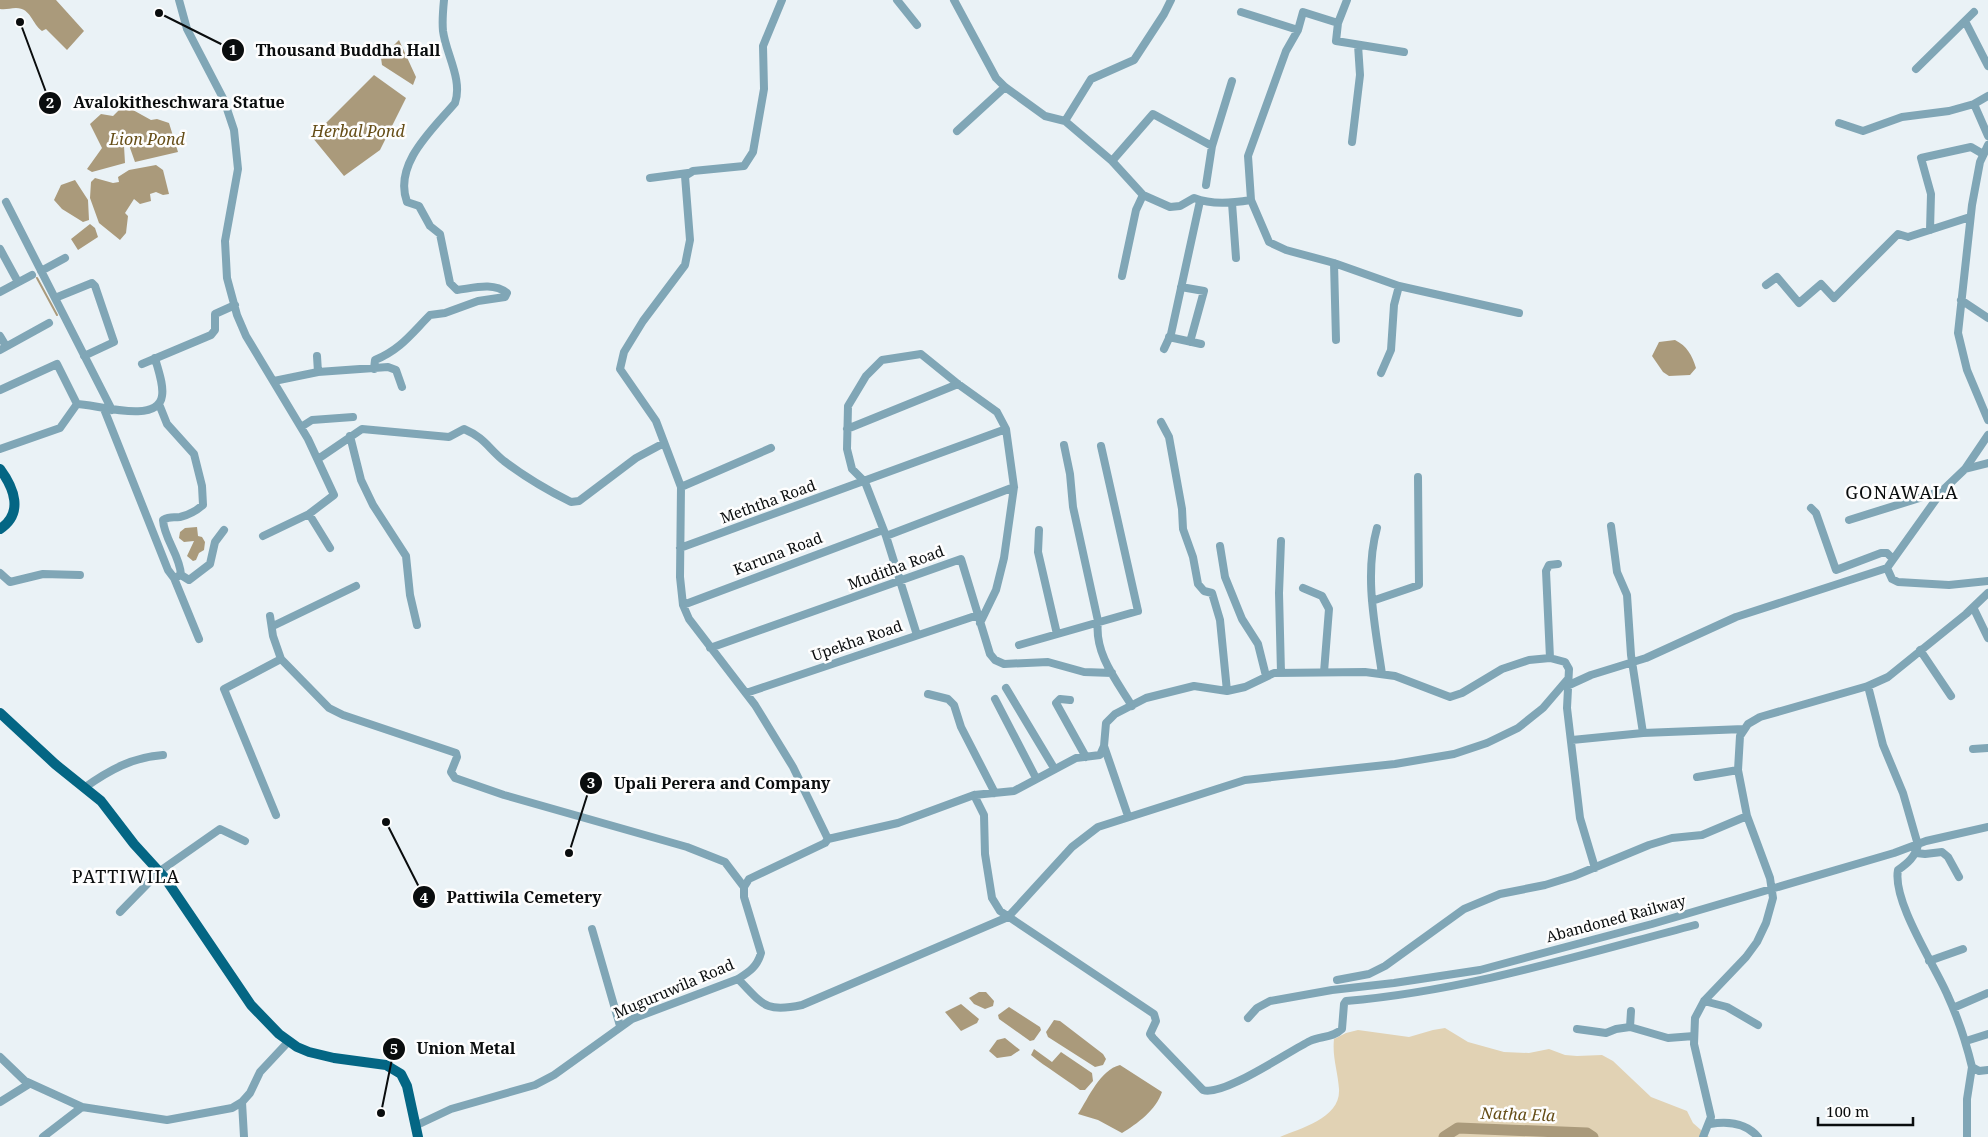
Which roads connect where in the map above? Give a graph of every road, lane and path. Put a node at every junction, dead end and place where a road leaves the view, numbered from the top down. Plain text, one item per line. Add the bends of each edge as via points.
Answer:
1 (179, 0) edge
2 (444, 0) edge
3 (782, 0) edge
4 (897, 0) edge
5 (954, 0) edge
6 (1171, 0) edge
7 (1347, 0) edge
8 (1240, 12) dead end
9 (1974, 12) dead end
10 (1965, 21) junction
11 (1338, 23) junction
12 (917, 25) dead end
13 (1298, 30) junction
14 (1358, 45) junction
15 (1404, 52) dead end
16 (1988, 66) edge
17 (1916, 68) dead end
18 (1232, 81) dead end
19 (1005, 87) junction
20 (1988, 96) edge
21 (1974, 104) junction
22 (1065, 121) junction
23 (1839, 123) dead end
24 (958, 131) dead end
25 (1988, 136) edge
26 (1352, 142) dead end
27 (1988, 145) edge
28 (1212, 146) junction
29 (1983, 154) junction
30 (1112, 161) junction
31 (688, 173) junction
32 (650, 178) dead end
33 (1206, 185) dead end
34 (1143, 196) junction
35 (1251, 200) junction
36 (1200, 201) junction
37 (6, 202) dead end
38 (1232, 203) junction
39 (1970, 217) junction
40 (1930, 230) junction
41 (0, 249) edge
42 (65, 258) dead end
43 (1236, 258) dead end
44 (1334, 262) junction
45 (41, 270) junction
46 (32, 275) dead end
47 (1122, 276) dead end
48 (18, 282) junction
49 (1766, 285) dead end
50 (1399, 286) junction
51 (1181, 287) junction
52 (0, 292) edge
53 (55, 298) junction
54 (1961, 300) junction
55 (235, 305) junction
56 (1519, 313) dead end
57 (1988, 318) edge
58 (49, 323) dead end
59 (0, 336) edge
60 (1170, 337) junction
61 (1336, 340) dead end
62 (1190, 342) junction
63 (1201, 344) dead end
64 (3, 348) edge
65 (1164, 349) dead end
66 (84, 356) junction
67 (317, 356) dead end
68 (155, 358) junction
69 (142, 364) dead end
70 (374, 370) junction
71 (318, 372) junction
72 (1382, 373) dead end
73 (274, 381) junction
74 (958, 384) junction
75 (402, 388) dead end
76 (0, 390) edge
77 (77, 404) junction
78 (159, 404) junction
79 (108, 410) junction
80 (353, 417) dead end
81 (1988, 420) edge
82 (1161, 422) dead end
83 (301, 427) junction
84 (847, 429) junction
85 (1006, 429) junction
86 (1988, 434) edge
87 (350, 436) junction
88 (664, 443) junction
89 (1064, 445) dead end
90 (1101, 446) dead end
91 (771, 448) dead end
92 (0, 449) edge
93 (318, 459) junction
94 (1988, 463) edge
95 (0, 469) edge
96 (1965, 469) junction
97 (1418, 477) dead end
98 (865, 482) junction
99 (681, 487) junction
100 (1014, 487) junction
101 (1942, 491) junction
102 (1811, 508) dead end
103 (309, 514) junction
104 (1849, 520) dead end
105 (1612, 526) dead end
106 (1377, 528) dead end
107 (0, 529) edge
108 (224, 530) dead end
109 (1039, 530) dead end
110 (884, 533) junction
111 (263, 536) dead end
112 (1281, 541) dead end
113 (1220, 546) dead end
114 (330, 548) dead end
115 (680, 548) junction
116 (1893, 559) junction
117 (1558, 564) dead end
118 (1887, 568) junction
119 (0, 573) edge
120 (80, 575) dead end
121 (177, 576) junction
122 (1988, 581) edge
123 (901, 582) junction
124 (356, 586) dead end
125 (1303, 588) dead end
126 (1988, 593) edge
127 (1372, 601) junction
128 (683, 605) junction
129 (1973, 607) junction
130 (270, 616) dead end
131 (979, 619) junction
132 (1098, 621) junction
133 (417, 625) dead end
134 (273, 626) junction
135 (1057, 634) junction
136 (917, 635) junction
137 (1988, 638) edge
138 (199, 640) dead end
139 (1019, 645) dead end
140 (710, 648) junction
141 (1920, 650) junction
142 (1550, 658) junction
143 (281, 659) junction
144 (1633, 663) junction
145 (1324, 672) junction
146 (1112, 673) junction
147 (1281, 673) junction
148 (1382, 674) junction
149 (1266, 676) junction
150 (1567, 683) junction
151 (1868, 686) junction
152 (1006, 688) dead end
153 (1227, 690) junction
154 (746, 693) junction
155 (928, 694) dead end
156 (1951, 696) dead end
157 (995, 699) dead end
158 (1070, 700) dead end
159 (1132, 706) junction
160 (0, 714) edge
161 (1744, 729) junction
162 (1643, 733) junction
163 (1572, 740) junction
164 (1104, 746) junction
165 (1988, 748) edge
166 (1973, 749) dead end
167 (163, 755) dead end
168 (1086, 757) junction
169 (1054, 768) junction
170 (1738, 770) junction
171 (1697, 777) dead end
172 (1036, 778) junction
173 (84, 788) junction
174 (995, 793) junction
175 (974, 796) junction
176 (276, 815) dead end
177 (1128, 816) junction
178 (1747, 816) junction
179 (1988, 827) edge
180 (828, 839) junction
181 (245, 840) dead end
182 (1917, 849) junction
183 (1595, 868) junction
184 (160, 871) junction
185 (1959, 877) dead end
186 (744, 887) junction
187 (1773, 889) junction
188 (120, 912) dead end
189 (1008, 917) junction
190 (1695, 925) dead end
191 (592, 929) dead end
192 (1963, 949) dead end
193 (1929, 962) junction
194 (738, 979) junction
195 (1338, 980) dead end
196 (1988, 993) edge
197 (1704, 1001) junction
198 (1954, 1008) junction
199 (1631, 1011) dead end
200 (1248, 1018) dead end
201 (1758, 1025) dead end
202 (620, 1026) junction
203 (1630, 1026) junction
204 (1577, 1029) dead end
205 (1988, 1034) edge
206 (1694, 1036) junction
207 (289, 1041) junction
208 (1966, 1041) junction
209 (0, 1057) edge
210 (1972, 1067) junction
211 (1988, 1070) edge
212 (29, 1084) junction
213 (0, 1102) edge
214 (242, 1102) junction
215 (82, 1107) junction
216 (1710, 1124) junction
217 (415, 1126) junction
218 (43, 1137) edge
219 (244, 1137) edge
220 (418, 1137) edge
221 (1703, 1137) edge
222 (1758, 1137) edge
223 (1967, 1137) edge

1 - 55 street via 187,29 224,100 234,130 238,169 225,241 226,278
2 - 70 street via 443,32 458,95 455,103 413,153 402,190 406,202 419,206 430,226 440,234 450,283 457,290 488,286 500,288 507,294 430,315 408,340 375,360
3 - 31 street via 763,46 764,89 749,161 744,166
4 - 12 street
5 - 19 street via 996,78
6 - 22 street via 1134,60 1091,79
7 - 11 street
8 - 13 street
9 - 10 street
10 - 16 street
10 - 17 street
11 - 13 street via 1303,12
11 - 14 street via 1336,41
13 - 35 street via 1286,51 1248,156
14 - 15 street
14 - 26 street via 1360,75
18 - 28 street
19 - 22 street via 1045,116
19 - 24 street
20 - 21 street
21 - 23 street via 1950,111 1902,117 1863,131
21 - 25 street
22 - 30 street
27 - 29 street
28 - 30 street via 1153,114
28 - 33 street
29 - 39 street
29 - 40 street via 1971,148 1920,158 1930,194
30 - 34 street
31 - 32 street
31 - 88 street via 685,176 690,240 686,265 643,321 624,352 620,369 652,414
34 - 36 street via 1170,207 1180,206 1194,198
34 - 47 street via 1136,210
35 - 38 street
35 - 44 street via 1270,242 1286,250
36 - 38 street
36 - 51 street
37 - 45 street
38 - 43 street
39 - 40 street
39 - 54 street
40 - 49 street via 1908,238 1898,234 1834,298 1821,284 1799,303 1777,277
41 - 48 street
42 - 45 street
44 - 50 street
44 - 61 street
45 - 53 street
46 - 48 street
48 - 52 street
50 - 56 street
50 - 72 street via 1394,305 1391,350
51 - 60 street
51 - 62 street via 1204,291
53 - 66 street
53 - 66 street via 92,283 95,286 114,342
54 - 57 street
54 - 81 street via 1959,343
55 - 68 street via 215,314 215,330 211,335
55 - 73 street via 246,336
58 - 64 street
59 - 64 street
60 - 62 street
60 - 65 street
62 - 63 street
66 - 79 street
67 - 71 street
68 - 69 street
68 - 78 street via 162,387
70 - 71 street
70 - 75 street via 388,367 396,370
71 - 73 street
73 - 83 street
74 - 84 street
74 - 84 street via 921,354 882,360 866,376 848,406
74 - 85 street via 998,412
76 - 77 street via 57,364
77 - 79 street
77 - 92 street via 60,428
78 - 79 street via 143,411
78 - 121 street via 167,424 194,454 202,486 203,505 192,513 163,520 180,565
79 - 121 street via 168,570
80 - 83 street via 312,420
82 - 153 street via 1170,445 1183,529 1198,584 1204,591 1212,593 1220,620
83 - 93 street
84 - 98 street via 852,469
85 - 98 street, Meththa Road
85 - 100 street
86 - 96 street
87 - 88 street via 362,429 449,437 464,429 480,436 501,459 525,477 571,502 579,501 636,458
87 - 93 street
87 - 133 street via 361,480 406,556
88 - 99 street
89 - 132 street via 1073,507
90 - 132 street via 1138,611
91 - 99 street
93 - 103 street via 334,495
94 - 96 street
95 - 107 main road via 13,491 15,502 10,520
96 - 101 street
97 - 127 street via 1419,585
98 - 110 street
98 - 115 street, Meththa Road
99 - 115 street
100 - 110 street, Karuna Road
100 - 131 street via 996,590
101 - 104 street
101 - 116 street
102 - 116 street via 1816,513 1836,570 1881,553 1887,553
103 - 111 street
103 - 114 street
105 - 144 street via 1617,572 1627,595
106 - 127 street via 1372,548
108 - 121 street via 215,542 210,564 189,580
109 - 135 street via 1039,558
110 - 123 street
110 - 128 street, Karuna Road
112 - 147 street
113 - 149 street via 1225,577 1242,619 1258,644
115 - 128 street
116 - 118 street
117 - 142 street via 1549,565 1546,572
118 - 122 street via 1892,579 1898,582 1949,585
118 - 144 street via 1736,617
119 - 120 street via 10,582 42,574
121 - 138 street
123 - 131 street, Muditha Road via 961,559
123 - 136 street
123 - 140 street, Muditha Road
124 - 134 street
125 - 145 street via 1322,596 1329,610
126 - 129 street
127 - 148 street
128 - 140 street
129 - 137 street
129 - 141 street
130 - 134 street
131 - 136 street, Upekha Road
131 - 146 street, Muditha Road via 990,654 1004,664 1048,662 1084,672
132 - 135 street
132 - 146 street via 1101,650
134 - 143 street via 272,636
135 - 139 street
136 - 154 street, Upekha Road
140 - 154 street
141 - 151 street via 1894,673
141 - 156 street
142 - 148 street via 1530,660 1502,669 1450,697
142 - 150 street via 1565,662 1569,669
143 - 176 street via 224,690
143 - 186 street via 329,708 456,753 458,756 451,772 455,778 504,796 687,847 725,862
144 - 150 street
144 - 162 street
145 - 147 street
145 - 148 street
146 - 159 street
147 - 149 street
149 - 153 street via 1245,687
150 - 163 street
150 - 177 street via 1518,728 1454,754 1395,764 1245,780
151 - 161 street via 1776,711 1755,719
151 - 182 street via 1883,745 1904,793
152 - 169 street
153 - 159 street via 1194,686 1146,698
154 - 180 street via 793,767
155 - 174 street via 948,699 954,705 961,727
157 - 172 street
158 - 168 street via 1056,703
159 - 164 street via 1115,714 1106,723
160 - 173 main road
161 - 162 street
161 - 170 street via 1739,742
162 - 163 street
163 - 183 street via 1572,765 1580,818
164 - 168 street via 1100,755
164 - 177 street
165 - 166 street
167 - 173 street via 130,761 106,772
168 - 169 street
169 - 172 street
170 - 171 street
170 - 178 street
172 - 174 street via 1024,787
173 - 184 main road via 101,801
174 - 175 street
175 - 180 street via 898,823
175 - 189 street via 984,815 985,854 992,898
177 - 189 street via 1098,827 1072,847
178 - 183 street via 1702,835 1672,838 1649,845
178 - 187 street
179 - 182 street, Abandoned Railway
180 - 186 street via 749,879
181 - 184 street via 220,829
182 - 185 street via 1925,854 1942,852
182 - 187 street, Abandoned Railway
182 - 193 street via 1897,875 1913,928
183 - 195 street via 1545,885 1500,894 1464,909 1385,966 1368,974
184 - 188 street
184 - 207 main road via 251,1005
186 - 194 street, Muguruwila Road via 760,954 751,970
187 - 197 street via 1768,916 1756,942
187 - 200 street, Abandoned Railway via 1480,970 1270,1001
189 - 190 street via 1154,1014 1156,1021 1150,1034 1208,1092 1229,1086 1312,1040 1338,1033 1342,1030 1346,1002 1456,985
189 - 194 street via 802,1005 781,1010 764,1006
191 - 202 street
192 - 193 street
193 - 198 street
194 - 202 street, Muguruwila Road
196 - 198 street
197 - 201 street via 1727,1007
197 - 206 street via 1695,1018
198 - 208 street
199 - 203 street
202 - 217 street, Muguruwila Road via 554,1075 535,1085 451,1109
203 - 204 street via 1606,1033
203 - 206 street via 1668,1038
205 - 208 street
206 - 216 street
207 - 214 street via 260,1072
207 - 217 main road via 320,1055 395,1069 407,1086
208 - 210 street
209 - 212 street
210 - 211 street via 1979,1071
210 - 223 street via 1967,1099
212 - 213 street
212 - 215 street
214 - 215 street via 232,1108 167,1120
214 - 219 street
215 - 218 street
216 - 221 street
216 - 222 street via 1720,1122 1744,1126
217 - 220 main road

